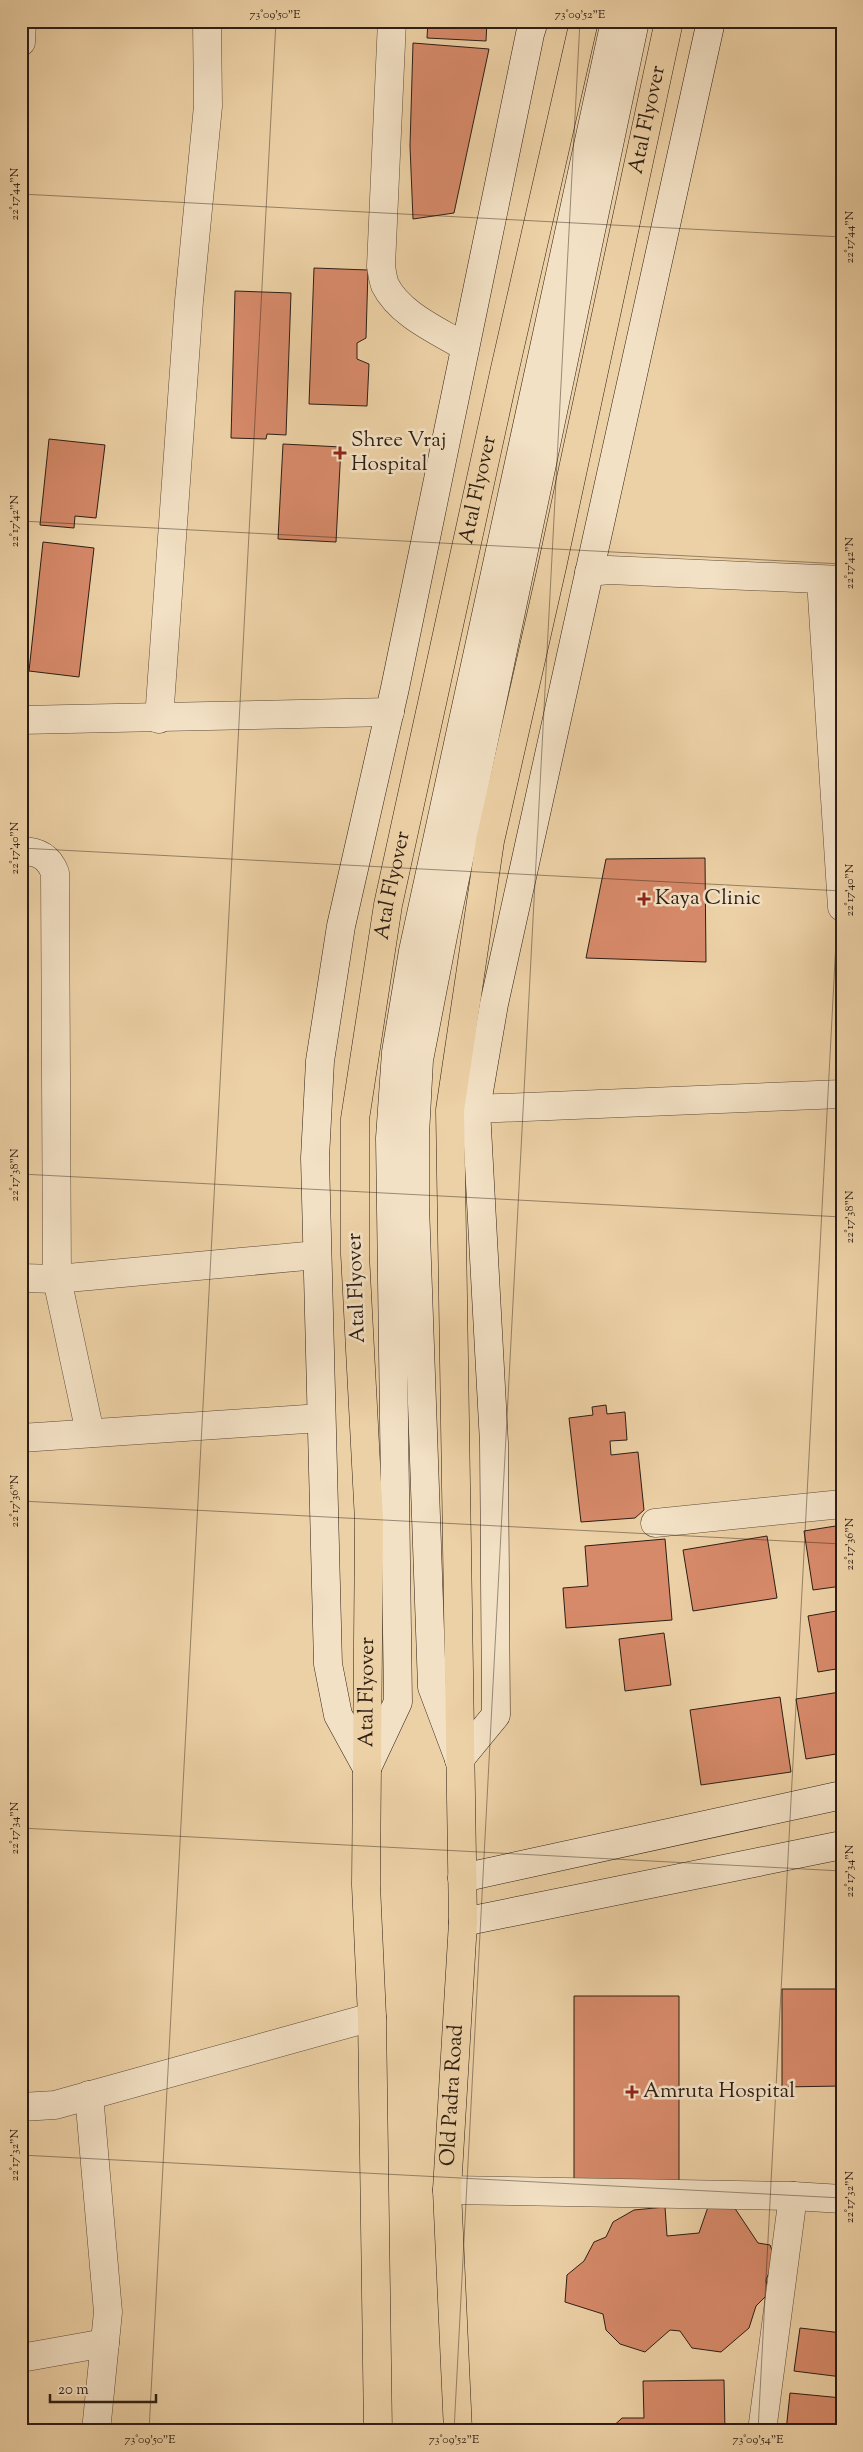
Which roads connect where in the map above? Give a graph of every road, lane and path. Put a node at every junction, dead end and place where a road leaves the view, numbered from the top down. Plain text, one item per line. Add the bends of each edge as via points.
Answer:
1 (22, 21) edge
2 (207, 21) edge
3 (392, 21) edge
4 (534, 21) edge
5 (584, 21) edge
6 (615, 21) edge
7 (636, 21) edge
8 (669, 21) edge
9 (711, 21) edge
10 (21, 42) edge
11 (465, 348) junction
12 (588, 572) junction
13 (832, 580) edge
14 (390, 712) junction
15 (159, 718) junction
16 (21, 720) edge
17 (21, 851) edge
18 (842, 907) edge
19 (842, 1094) edge
20 (476, 1109) junction
21 (317, 1255) junction
22 (21, 1278) edge
23 (57, 1279) junction
24 (321, 1418) junction
25 (90, 1433) junction
26 (21, 1438) edge
27 (842, 1504) edge
28 (655, 1523) dead end
29 (460, 1760) junction
30 (367, 1768) junction
31 (842, 1795) edge
32 (842, 1845) edge
33 (462, 1878) junction
34 (462, 1922) junction
35 (372, 2017) junction
36 (89, 2096) junction
37 (21, 2107) edge
38 (447, 2190) junction
39 (793, 2196) junction
40 (842, 2199) edge
41 (105, 2343) junction
42 (21, 2358) edge
43 (96, 2431) edge
44 (378, 2431) edge
45 (458, 2431) edge
46 (762, 2431) edge

1 - 10 street
2 - 15 street via 208,106 189,301
3 - 11 street via 381,266 385,284 406,310
4 - 11 street
5 - 30 main road, Atal Flyover via 388,905 355,1119 355,1254 368,1521
6 - 30 street via 413,951 396,1052 390,1138 398,1702
7 - 29 street via 419,1060 414,1135 415,1206 432,1687
8 - 29 main road, Atal Flyover via 490,840 450,1110
9 - 12 street
11 - 14 street
12 - 13 street via 609,570
12 - 20 street via 494,1004
13 - 18 street
14 - 15 street
14 - 21 street via 341,926 320,1060 315,1158
15 - 16 street
17 - 23 street via 41,855 51,861 55,873
19 - 20 street
20 - 29 street via 494,1442 496,1715
21 - 23 street
21 - 24 street
22 - 23 street
23 - 25 street
24 - 25 street
24 - 30 street via 328,1664 338,1715
25 - 26 street
27 - 28 street
29 - 33 main road, Old Padra Road
30 - 35 main road via 366,1885
31 - 33 street
32 - 34 street
33 - 34 main road, Old Padra Road
34 - 38 main road, Old Padra Road
35 - 36 street
35 - 44 main road
36 - 37 street via 55,2106
36 - 41 street via 108,2312
38 - 39 street
38 - 45 main road, Old Padra Road
39 - 40 street
39 - 46 street
41 - 42 street
41 - 43 street

